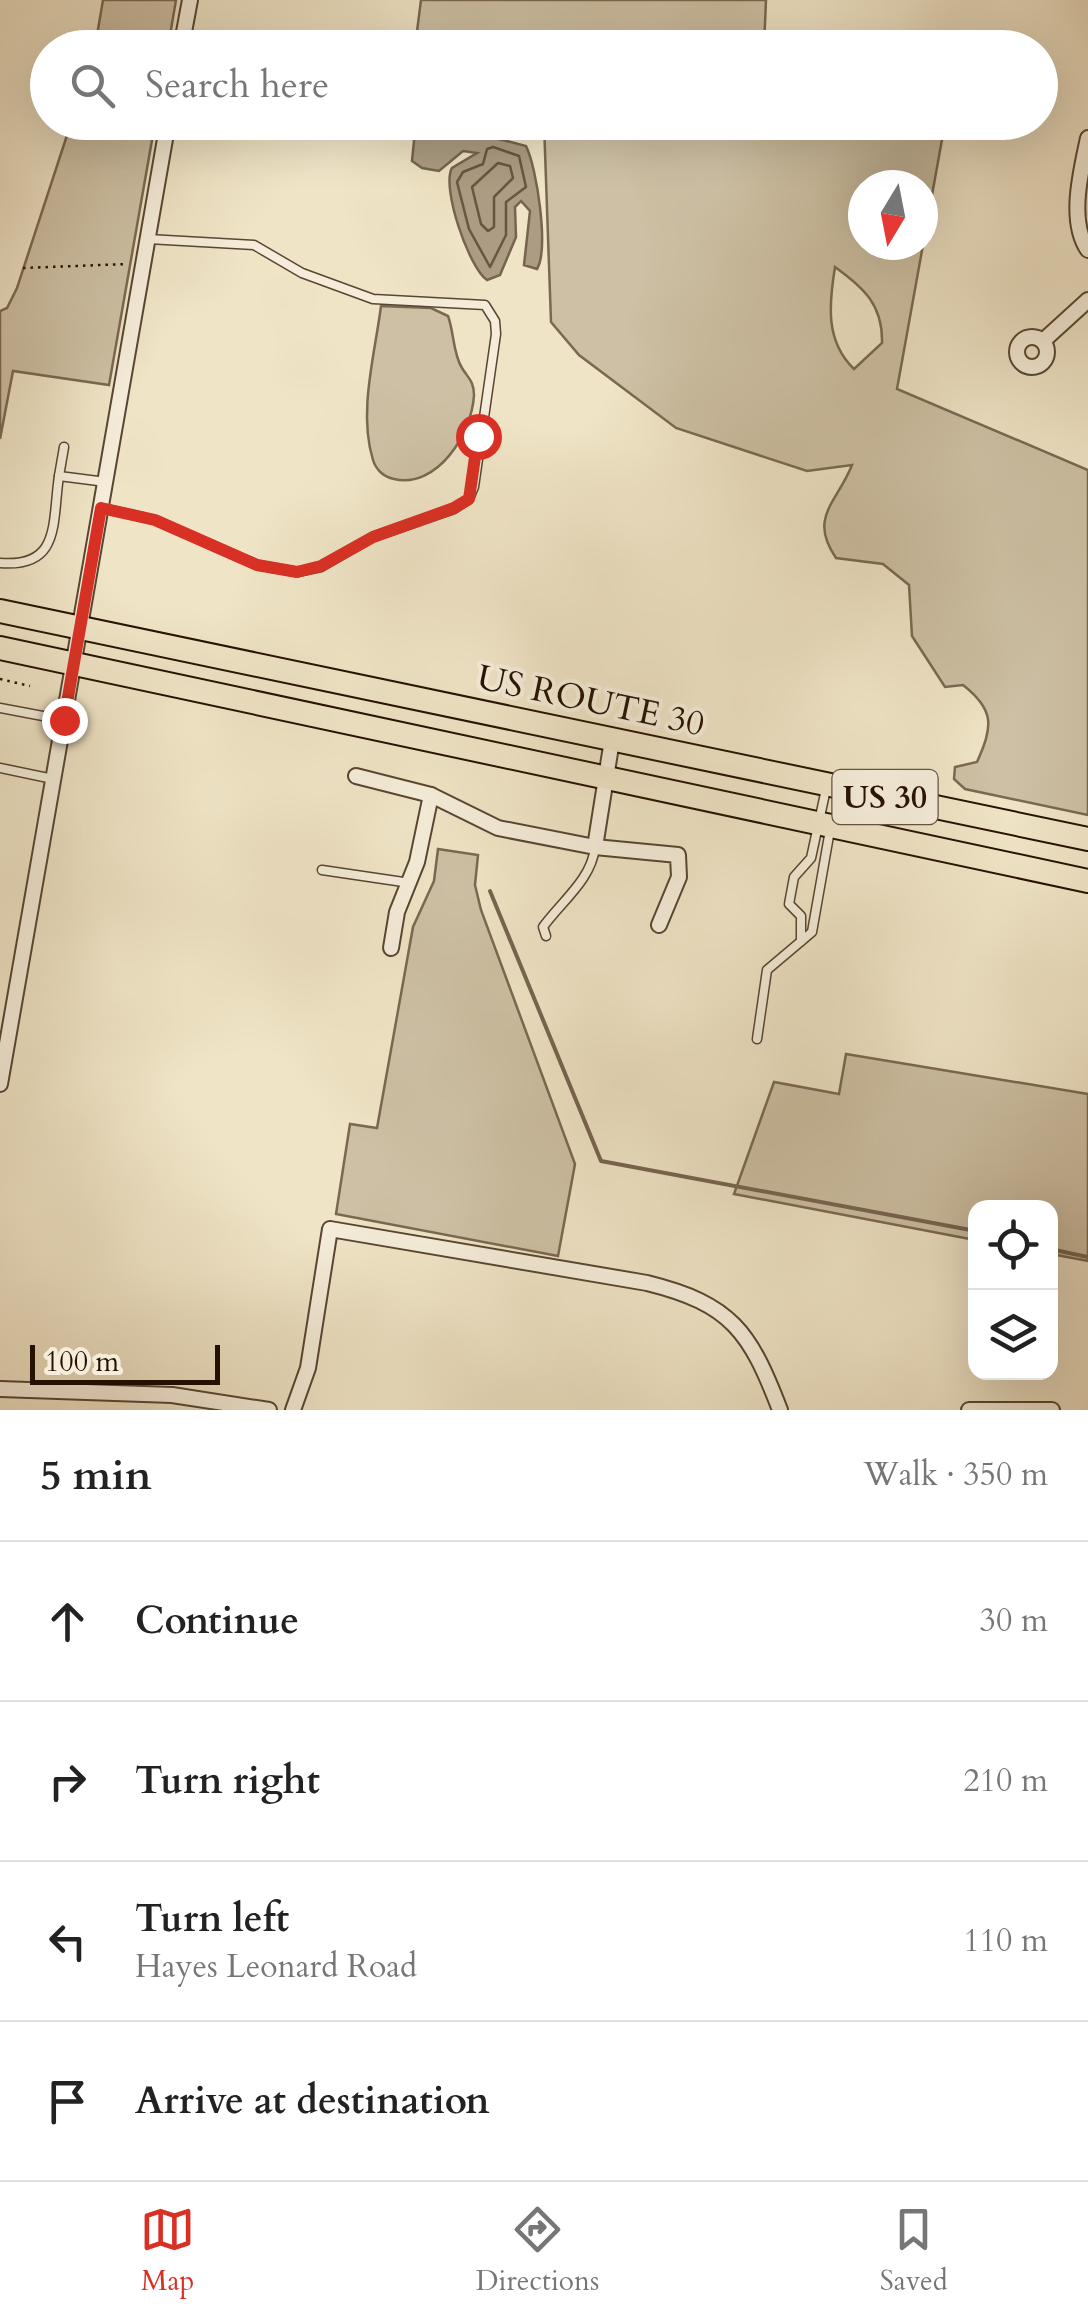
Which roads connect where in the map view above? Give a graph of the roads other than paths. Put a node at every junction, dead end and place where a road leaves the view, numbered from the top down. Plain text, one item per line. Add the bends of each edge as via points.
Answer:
1 (190, 0) edge
2 (184, 30) edge
3 (1088, 138) edge
4 (165, 140) edge
5 (148, 238) junction
6 (1088, 250) edge
7 (1088, 300) edge
8 (1043, 342) dead end
9 (64, 446) dead end
10 (59, 476) junction
11 (106, 482) junction
12 (101, 508) junction
13 (0, 563) edge
14 (0, 611) edge
15 (80, 628) junction
16 (0, 648) edge
17 (74, 664) junction
18 (0, 708) edge
19 (64, 720) junction
20 (612, 740) junction
21 (1, 770) edge
22 (356, 776) dead end
23 (605, 777) junction
24 (54, 779) junction
25 (826, 785) junction
26 (431, 795) junction
27 (824, 824) junction
28 (1088, 839) edge
29 (594, 847) junction
30 (322, 870) dead end
31 (1088, 881) edge
32 (410, 883) junction
33 (658, 925) dead end
34 (546, 936) dead end
35 (801, 942) junction
36 (391, 948) dead end
37 (757, 1039) dead end
38 (0, 1084) edge
39 (0, 1389) edge
40 (268, 1410) edge
41 (293, 1410) edge
42 (780, 1410) edge
43 (969, 1410) edge
44 (1052, 1410) edge

1 - 2 street
3 - 6 street via 1079,184 1081,240
4 - 5 street
5 - 11 street
5 - 12 lane via 254,245 302,273 373,299 484,305 496,334 474,487 454,508 297,572 257,565 155,520
7 - 8 street
9 - 10 lane
10 - 11 lane
10 - 13 lane via 41,557
11 - 12 street
12 - 15 street
14 - 15 highway, US 30
15 - 17 street
15 - 20 highway, US ROUTE 30 / US 30
16 - 17 highway, US 30
17 - 19 street
17 - 23 highway, US 30
18 - 19 lane
19 - 24 street
20 - 23 street
20 - 25 highway, US ROUTE 30 / US 30
21 - 24 lane
22 - 26 street
23 - 27 highway, US 30
23 - 29 street
24 - 38 street
25 - 27 lane
25 - 28 highway, US ROUTE 30 / US 30
26 - 29 street via 498,828
26 - 32 street
27 - 31 highway, US 30
27 - 35 lane via 812,932
27 - 35 lane via 812,858 794,877 788,904 801,916
29 - 33 street via 678,855 679,876
29 - 34 lane via 587,872 543,927
30 - 32 lane
32 - 36 street
35 - 37 lane via 767,970
39 - 40 street via 172,1396
41 - 42 street via 308,1368 330,1229 647,1283 697,1298 748,1336
43 - 44 street

